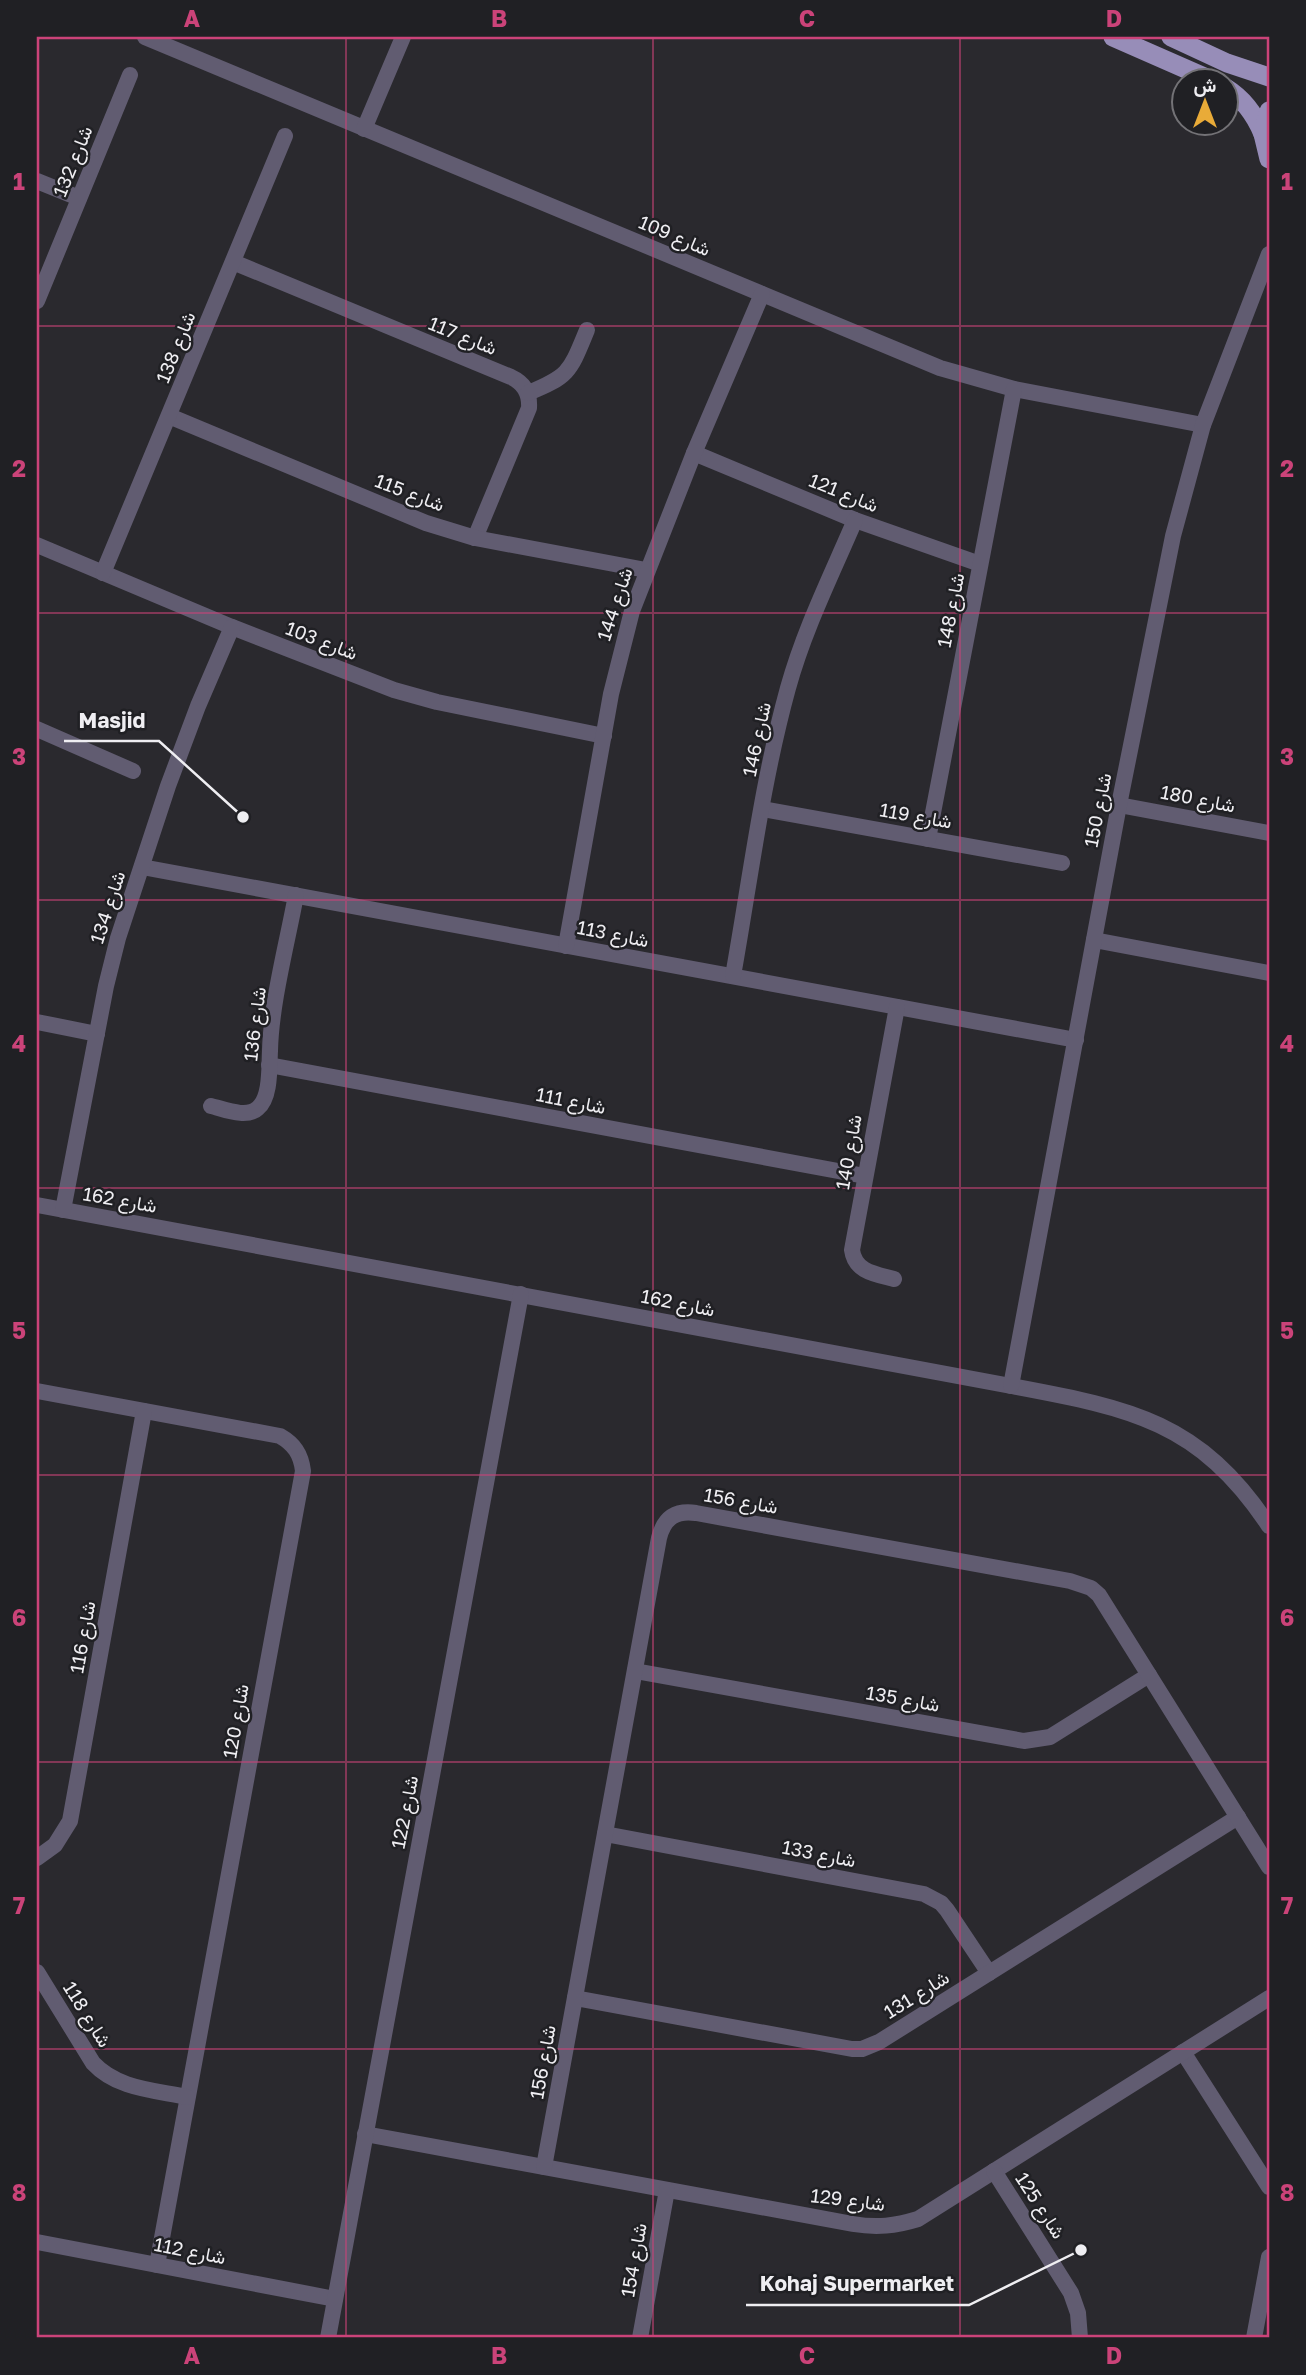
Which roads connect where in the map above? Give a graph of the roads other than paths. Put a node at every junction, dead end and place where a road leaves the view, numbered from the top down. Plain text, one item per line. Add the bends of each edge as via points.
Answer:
1 (145, 37) edge
2 (403, 37) edge
3 (1113, 37) edge
4 (1171, 37) edge
5 (1179, 66) edge
6 (130, 75) dead end
7 (1269, 77) edge
8 (1240, 100) edge
9 (1269, 111) edge
10 (364, 129) junction
11 (1263, 134) junction
12 (285, 136) dead end
13 (1269, 159) edge
14 (37, 181) edge
15 (79, 198) junction
16 (1269, 254) edge
17 (233, 262) junction
18 (762, 294) junction
19 (37, 301) edge
20 (587, 330) dead end
21 (1014, 389) junction
22 (528, 393) junction
23 (169, 416) junction
24 (1203, 425) junction
25 (694, 453) junction
26 (855, 520) junction
27 (475, 538) junction
28 (37, 545) edge
29 (980, 564) junction
30 (646, 570) junction
31 (103, 573) junction
32 (232, 627) junction
33 (37, 729) edge
34 (604, 736) junction
35 (134, 771) dead end
36 (1119, 804) junction
37 (763, 808) junction
38 (1269, 833) edge
39 (928, 839) junction
40 (1062, 863) dead end
41 (142, 867) junction
42 (296, 895) junction
43 (1094, 940) junction
44 (566, 946) junction
45 (1269, 973) edge
46 (733, 976) junction
47 (897, 1007) junction
48 (37, 1022) edge
49 (97, 1034) junction
50 (1076, 1040) junction
51 (269, 1065) junction
52 (211, 1106) dead end
53 (865, 1176) junction
54 (37, 1205) edge
55 (63, 1210) junction
56 (894, 1279) dead end
57 (521, 1294) junction
58 (1011, 1386) junction
59 (37, 1391) edge
60 (144, 1411) junction
61 (1269, 1526) edge
62 (635, 1671) junction
63 (1149, 1675) junction
64 (1238, 1817) junction
65 (605, 1834) junction
66 (37, 1858) edge
67 (1269, 1867) edge
68 (37, 1972) edge
69 (989, 1973) junction
70 (575, 1998) junction
71 (1269, 1998) edge
72 (1183, 2052) junction
73 (187, 2097) junction
74 (365, 2134) junction
75 (544, 2167) junction
76 (994, 2171) junction
77 (1269, 2187) edge
78 (667, 2190) junction
79 (37, 2242) edge
80 (1269, 2257) edge
81 (157, 2265) junction
82 (335, 2299) junction
83 (328, 2338) edge
84 (640, 2338) edge
85 (1080, 2338) edge
86 (1254, 2338) edge

1 - 10 street, شارع 109
2 - 10 street
3 - 5 main road
4 - 7 main road
6 - 15 street, شارع 132
8 - 11 main road
9 - 11 main road
10 - 18 street, شارع 109
11 - 13 main road
12 - 17 street, شارع 138
14 - 15 street
15 - 19 street, شارع 132
16 - 24 street, شارع 150
17 - 22 street, شارع 117 via 518,380
17 - 23 street, شارع 138
18 - 21 street, شارع 109 via 940,368
18 - 25 street, شارع 144
20 - 22 street via 566,374
21 - 24 street, شارع 109
21 - 29 street, شارع 148
22 - 27 street via 529,408
23 - 27 street, شارع 115 via 426,523
23 - 31 street, شارع 138
24 - 36 street, شارع 150 via 1165,573
25 - 26 street, شارع 121
25 - 30 street, شارع 144
26 - 29 street, شارع 121
26 - 37 street, شارع 146 via 798,657 780,719
27 - 30 street, شارع 115
28 - 31 street, شارع 103
29 - 39 street, شارع 148
30 - 34 street, شارع 144 via 620,652
31 - 32 street, شارع 103
32 - 34 street, شارع 103 via 412,695
32 - 41 street, شارع 134 via 168,786
33 - 35 street
34 - 44 street, شارع 144
36 - 38 street, شارع 180
36 - 43 street, شارع 150
37 - 39 street, شارع 119
37 - 46 street, شارع 146
39 - 40 street, شارع 119
41 - 42 street, شارع 113
41 - 49 street, شارع 134 via 118,938
42 - 44 street, شارع 113
42 - 51 street, شارع 136
43 - 45 street
43 - 50 street, شارع 150
44 - 46 street, شارع 113
46 - 47 street, شارع 113
47 - 50 street, شارع 113
47 - 53 street, شارع 140
48 - 49 street
49 - 55 street, شارع 134
50 - 58 street, شارع 150
51 - 52 street, شارع 136 via 259,1108 246,1113
51 - 53 street, شارع 111
53 - 56 street, شارع 140 via 853,1258 863,1270
54 - 55 street, شارع 162
55 - 57 street, شارع 162
57 - 58 street, شارع 162
57 - 74 street, شارع 122
58 - 61 street, شارع 162 via 1090,1401 1155,1422 1213,1460
59 - 60 street, شارع 120
60 - 66 street, شارع 116 via 70,1821 55,1845
60 - 73 street, شارع 120 via 280,1436 297,1450 303,1471
62 - 63 street, شارع 135 via 1024,1741 1050,1737
62 - 63 street, شارع 156 via 661,1528 685,1512 1081,1583 1099,1595
62 - 65 street, شارع 156
63 - 64 street, شارع 156
64 - 67 street, شارع 156
64 - 69 street, شارع 131
65 - 69 street, شارع 133 via 923,1894 947,1910
65 - 70 street, شارع 156
68 - 73 street, شارع 118 via 101,2071 120,2083
69 - 70 street, شارع 131 via 862,2049
70 - 75 street, شارع 156
71 - 72 street, شارع 129
72 - 76 street, شارع 129
72 - 77 street
73 - 81 street, شارع 120
74 - 75 street, شارع 129
74 - 82 street, شارع 122
75 - 78 street, شارع 129
76 - 78 street, شارع 129 via 918,2219 897,2226 875,2227
76 - 85 street, شارع 125 via 1071,2292
78 - 84 street, شارع 154
79 - 81 street, شارع 112
80 - 86 street
81 - 82 street, شارع 112
82 - 83 street, شارع 122

